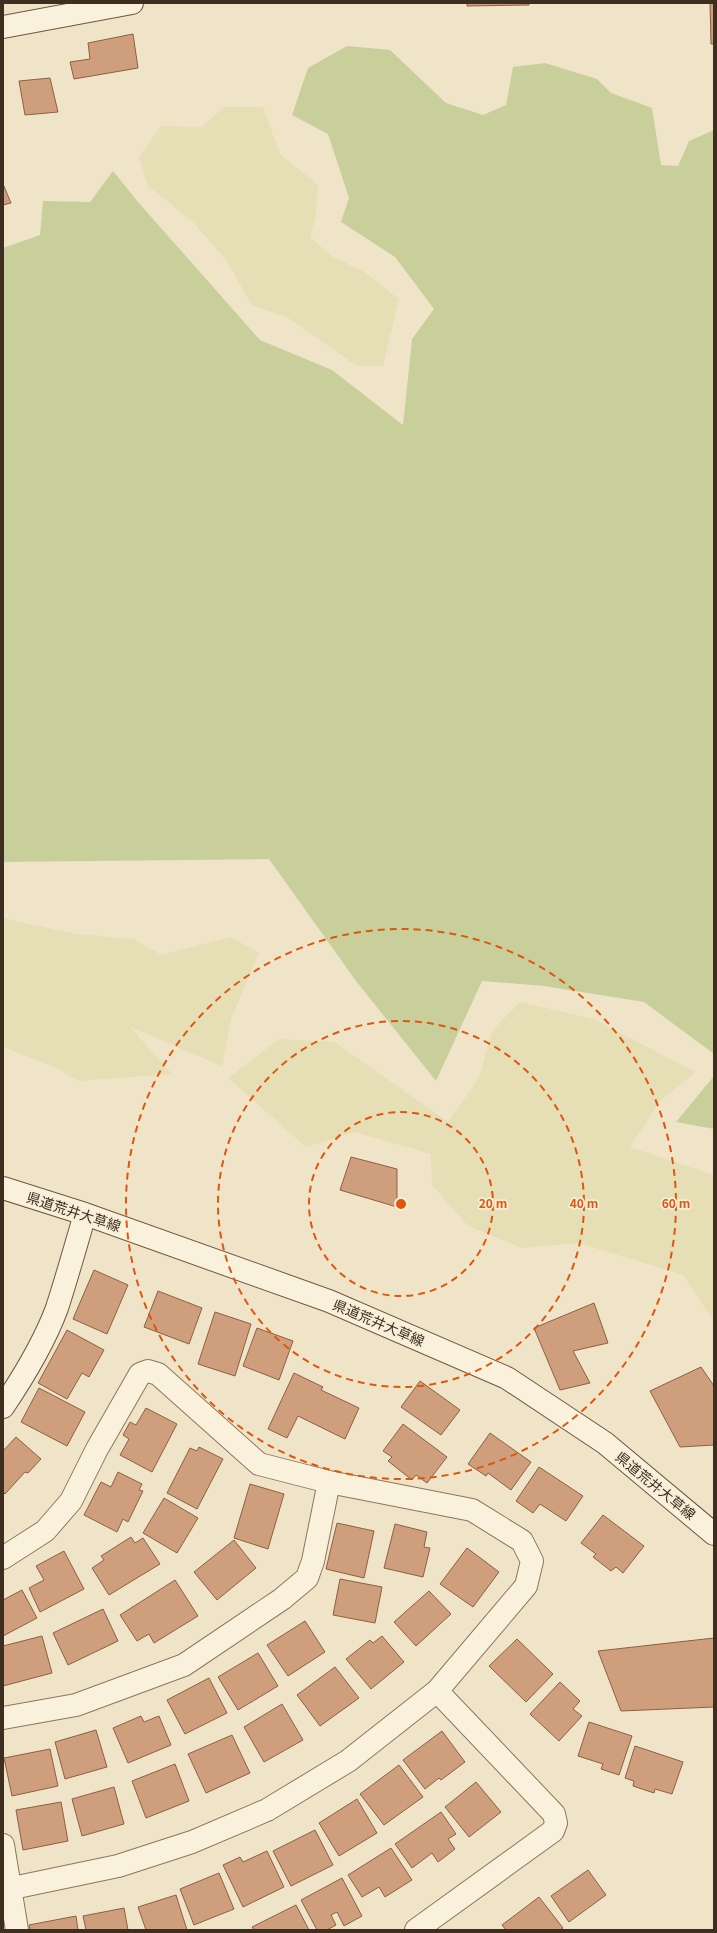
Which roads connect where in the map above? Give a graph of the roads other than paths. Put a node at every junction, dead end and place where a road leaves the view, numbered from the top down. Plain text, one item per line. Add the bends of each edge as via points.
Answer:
1 (132, 3) edge
2 (3, 27) edge
3 (3, 1188) edge
4 (85, 1214) junction
5 (3, 1407) edge
6 (329, 1482) junction
7 (714, 1534) edge
8 (3, 1558) edge
9 (437, 1691) junction
10 (3, 1718) edge
11 (3, 1845) edge
12 (7, 1890) edge
13 (17, 1930) edge
14 (416, 1930) edge

1 - 2 street
3 - 4 street, 県道荒井大草線
4 - 5 street via 54,1315 34,1358
4 - 7 street, 県道荒井大草線 via 329,1301 507,1378 605,1443
6 - 8 street via 259,1464 158,1374 148,1372 140,1374 97,1448 71,1501 45,1531
6 - 9 street via 472,1510 522,1541 532,1561 526,1586
6 - 10 street via 313,1561 306,1578 282,1599 184,1665 76,1705
9 - 12 street via 348,1760 267,1810 192,1842 118,1866
9 - 14 street via 554,1814 556,1823 553,1831 531,1848
11 - 12 street
12 - 13 street

